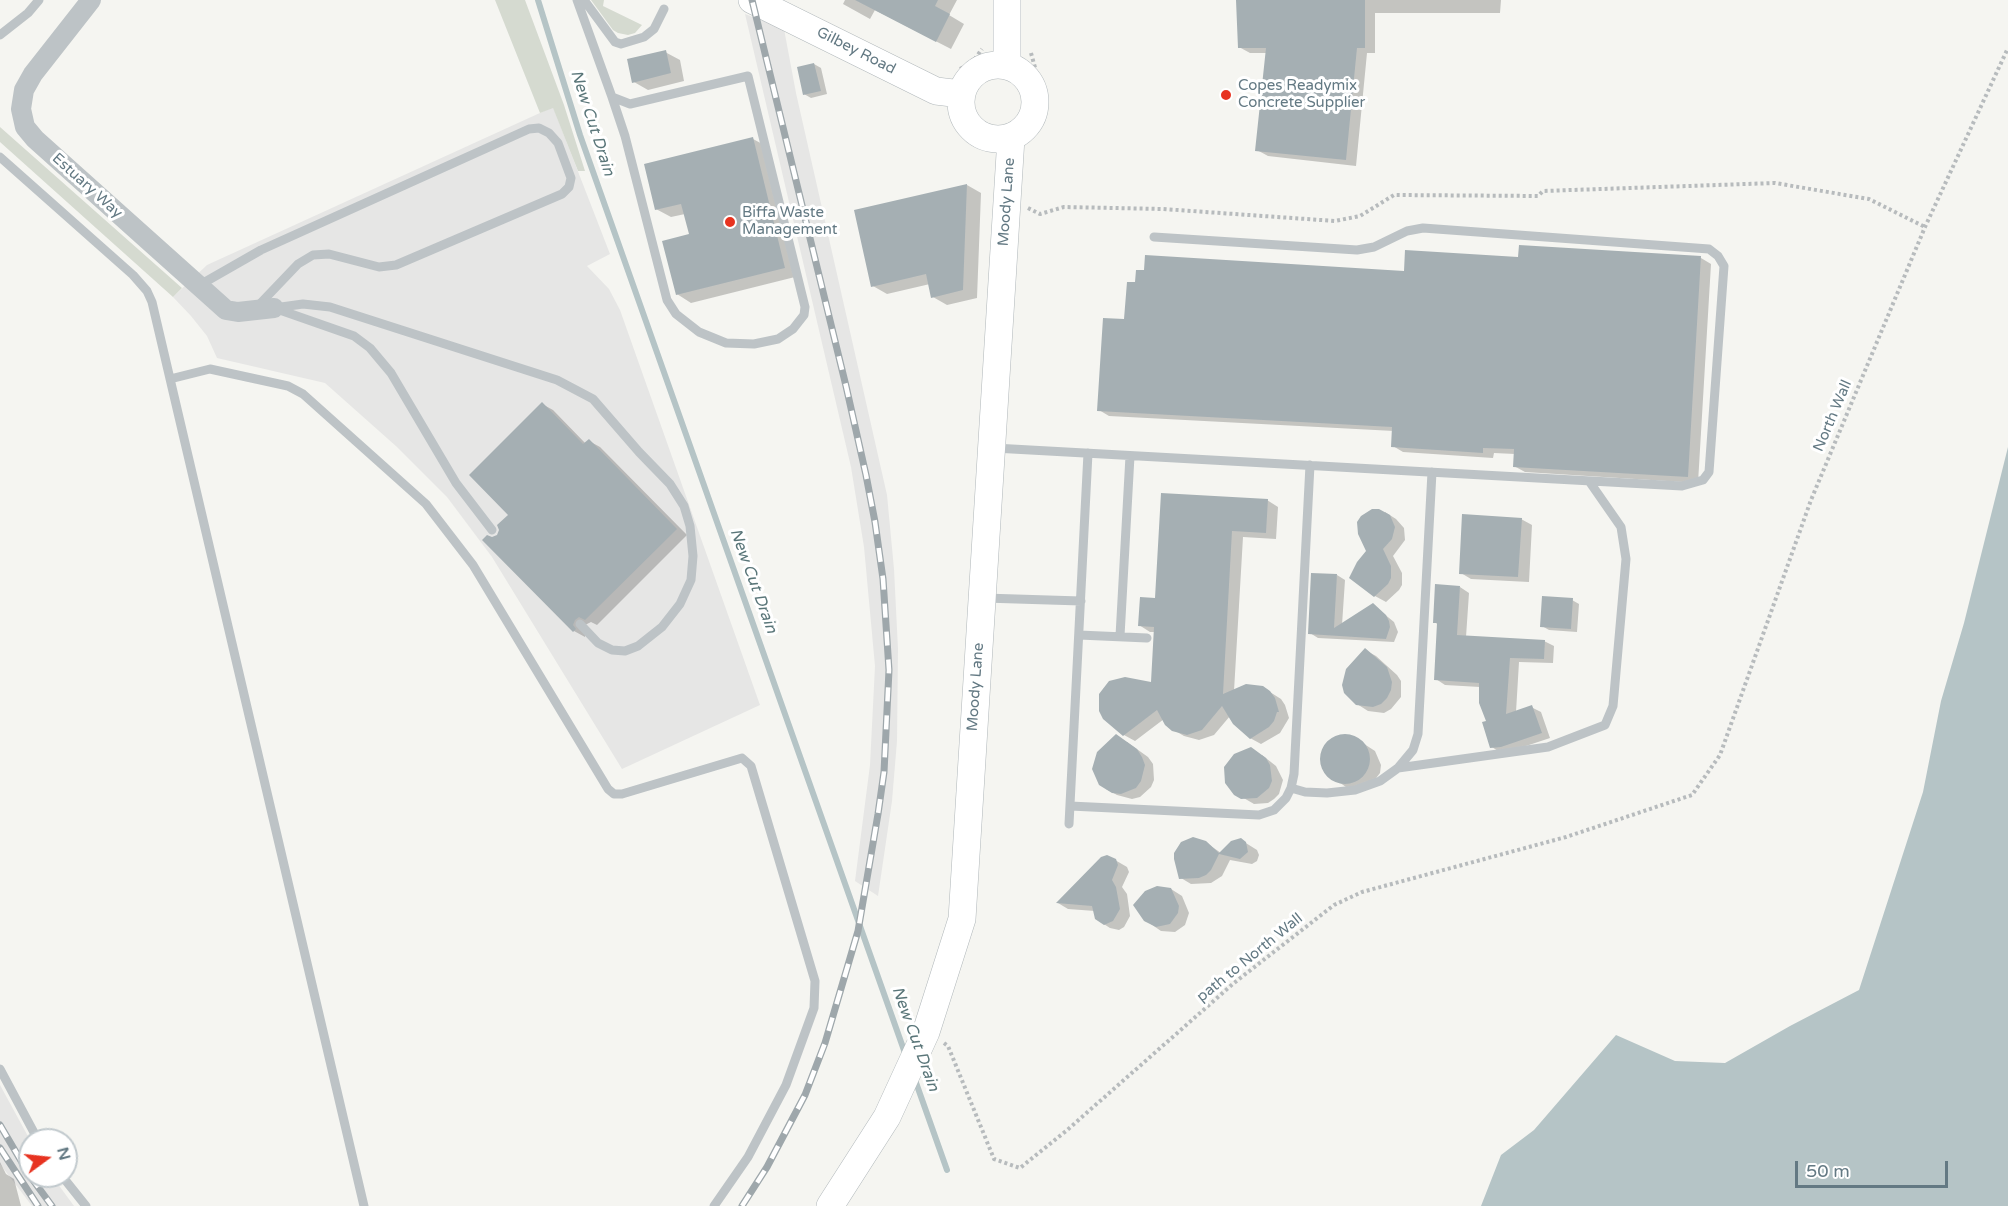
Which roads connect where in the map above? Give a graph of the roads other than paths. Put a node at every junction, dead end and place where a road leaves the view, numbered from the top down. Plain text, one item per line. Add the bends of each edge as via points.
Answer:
1 (39, 0) edge
2 (91, 0) edge
3 (577, 0) edge
4 (584, 0) edge
5 (752, 0) edge
6 (1007, 0) edge
7 (664, 9) dead end
8 (0, 35) edge
9 (1007, 65) junction
10 (956, 82) junction
11 (612, 97) junction
12 (1011, 138) junction
13 (0, 157) edge
14 (1154, 237) dead end
15 (198, 286) junction
16 (274, 308) junction
17 (253, 310) junction
18 (170, 379) junction
19 (992, 448) junction
20 (1088, 453) junction
21 (1130, 456) junction
22 (1310, 465) junction
23 (1432, 472) junction
24 (1589, 481) junction
25 (492, 530) dead end
26 (982, 598) junction
27 (1081, 601) junction
28 (580, 624) dead end
29 (1079, 635) junction
30 (1120, 636) junction
31 (1147, 638) dead end
32 (1398, 768) junction
33 (1291, 788) junction
34 (1070, 806) junction
35 (1069, 824) dead end
36 (0, 1069) edge
37 (32, 1128) edge
38 (72, 1188) edge
39 (86, 1206) edge
40 (364, 1206) edge
41 (714, 1206) edge
42 (830, 1206) edge

1 - 8 lane
2 - 15 street, Estuary Way via 24,90 21,109 26,127
3 - 11 lane
4 - 7 lane via 615,42 621,44 644,37 654,29
5 - 10 street, Gilbey Road via 789,12 936,91
6 - 9 street
9 - 10 street via 978,70 964,85
9 - 12 street via 1028,80 1036,106 1026,128
10 - 12 street via 964,118 972,128 982,136
11 - 11 lane via 626,136 667,300 676,314 699,332 726,343 754,344 778,339 793,329 806,307 748,76 630,104
12 - 19 street, Moody Lane
13 - 18 lane via 147,291
14 - 24 lane via 1358,250 1423,228 1709,249 1724,266 1709,472 1703,480 1682,486
15 - 17 street, Estuary Way via 226,310
15 - 17 lane via 261,250 529,129 549,133 558,143 571,178 562,194 396,265 379,267 329,254 313,255 298,264
16 - 17 street, Estuary Way
16 - 25 lane via 354,336 370,348 391,373 456,483
16 - 28 lane via 303,304 330,307 557,380 593,399 670,484 684,506 693,556 691,580 680,604 662,627 638,646 612,650 598,643
18 - 40 lane
18 - 41 lane via 210,369 288,386 303,394 426,504 473,565 614,794 742,758 751,766 815,981 814,1008 786,1085 748,1157
19 - 20 lane
19 - 26 street, Moody Lane
20 - 21 lane
20 - 27 lane
21 - 22 lane
21 - 30 lane
22 - 23 lane
22 - 33 lane
23 - 24 lane
23 - 32 lane via 1418,734 1413,750
24 - 32 lane via 1622,527 1626,559 1613,706 1605,725 1548,747
26 - 27 lane
26 - 42 street, Moody Lane via 962,919 926,1032 927,1045
27 - 29 lane
29 - 30 lane
29 - 34 lane
30 - 31 lane
32 - 33 lane via 1380,782 1355,790 1327,793
33 - 34 lane via 1274,810 1259,815
34 - 35 lane
36 - 37 lane
38 - 39 lane

